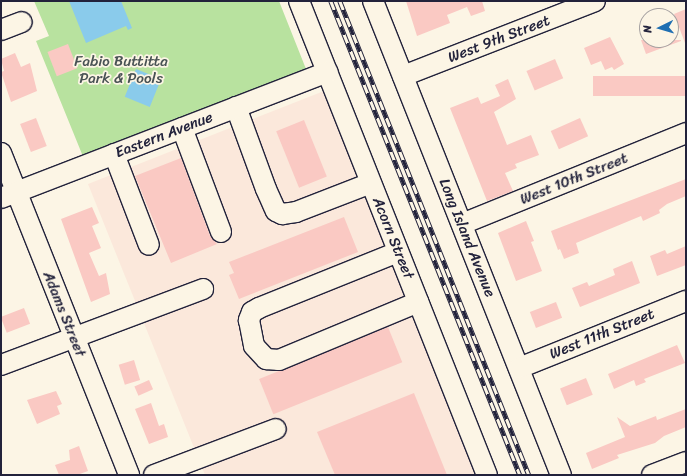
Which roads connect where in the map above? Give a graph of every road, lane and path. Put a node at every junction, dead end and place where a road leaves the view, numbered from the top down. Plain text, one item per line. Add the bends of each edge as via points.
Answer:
1 (299, 1) edge
2 (373, 1) edge
3 (594, 1) edge
4 (22, 22) dead end
5 (1, 30) edge
6 (327, 72) junction
7 (403, 76) junction
8 (236, 107) junction
9 (182, 128) junction
10 (686, 133) edge
11 (1, 153) edge
12 (114, 154) junction
13 (371, 182) junction
14 (9, 195) edge
15 (462, 224) junction
16 (221, 232) dead end
17 (149, 245) dead end
18 (398, 252) junction
19 (203, 289) dead end
20 (686, 301) edge
21 (418, 302) junction
22 (73, 337) junction
23 (1, 365) edge
24 (519, 368) junction
25 (276, 428) dead end
26 (686, 462) edge
27 (129, 475) edge
28 (154, 475) edge
29 (487, 475) edge
30 (561, 475) edge
31 (652, 475) edge

1 - 6 street, Acorn Street
2 - 7 street, Long Island Avenue
3 - 7 street, West 9th Street
4 - 5 street
6 - 8 street, Eastern Avenue
6 - 13 street, Acorn Street
7 - 15 street, Long Island Avenue
8 - 9 street, Eastern Avenue
8 - 13 street via 276,211 282,214 296,212
9 - 12 street, Eastern Avenue
9 - 16 street
10 - 15 street, West 10th Street
11 - 14 street, Adams Street
12 - 14 street, Eastern Avenue
12 - 17 street
13 - 18 street, Acorn Street
14 - 22 street, Adams Street
15 - 24 street, Long Island Avenue
18 - 21 street, Acorn Street
18 - 21 street via 258,308 252,312 249,320 254,346 266,359 279,360
19 - 22 street
20 - 24 street, West 11th Street
21 - 29 street, Acorn Street
22 - 23 street
22 - 27 street, Adams Street
24 - 30 street, Long Island Avenue
25 - 28 street
26 - 31 street

